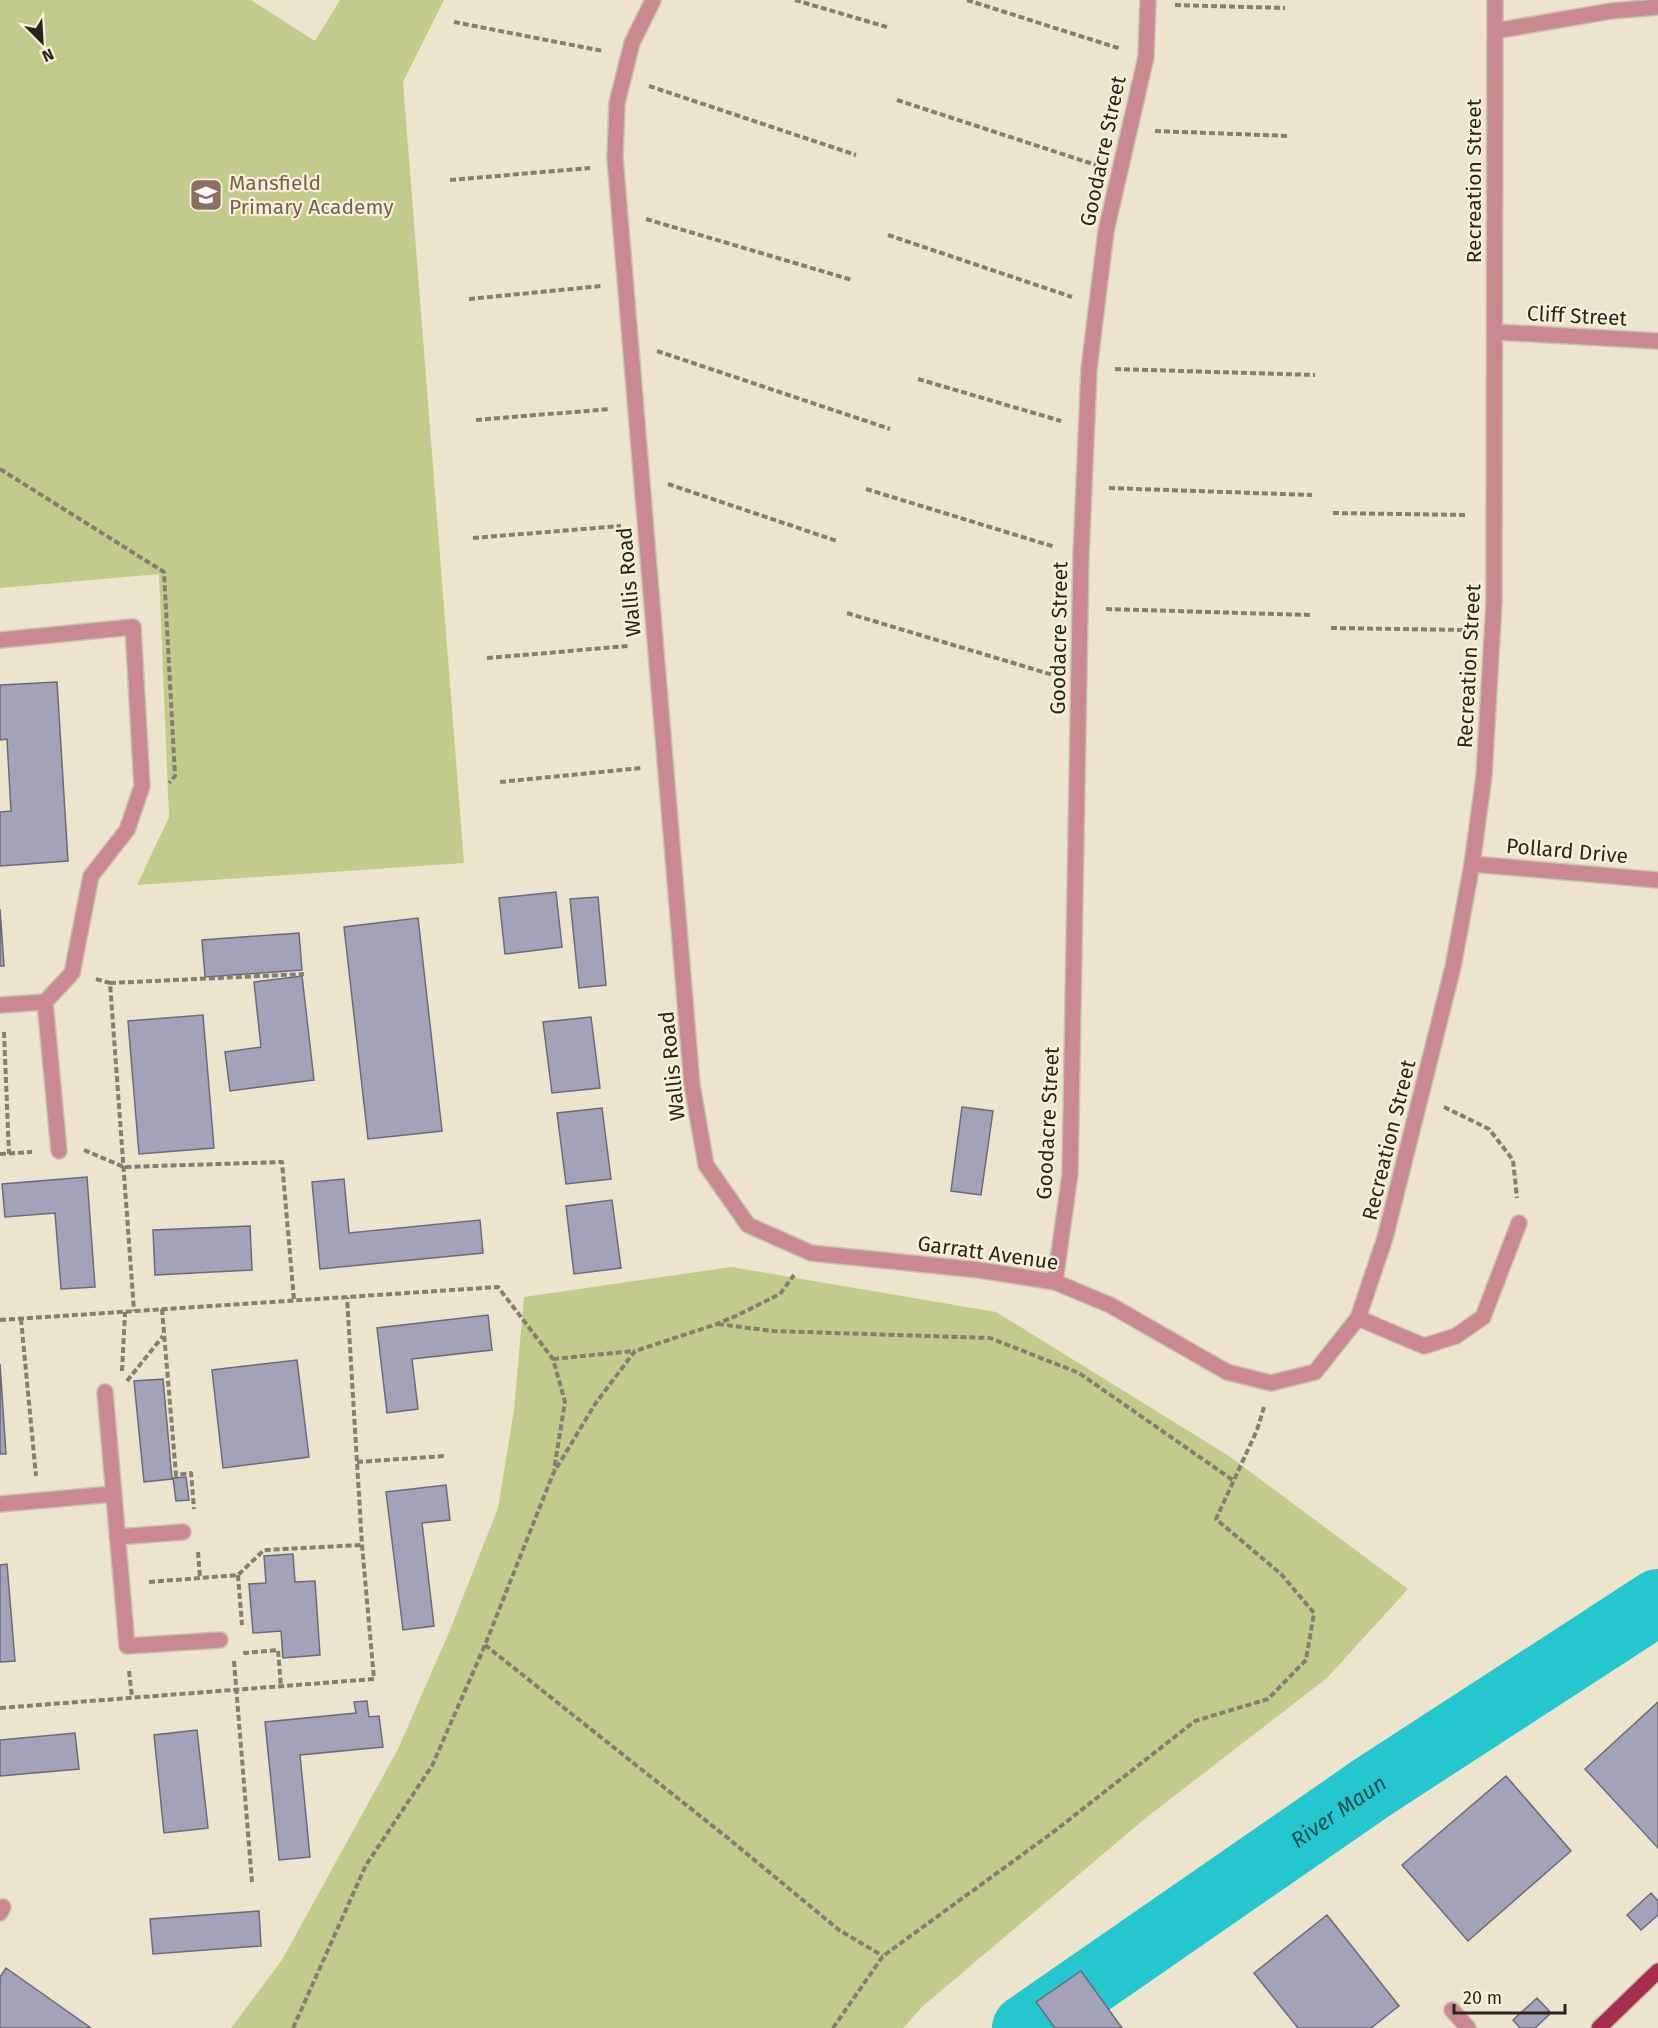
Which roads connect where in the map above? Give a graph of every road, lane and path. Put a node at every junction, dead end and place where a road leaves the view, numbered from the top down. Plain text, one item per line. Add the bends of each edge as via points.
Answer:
1 (653, 0) edge
2 (795, 0) edge
3 (967, 0) edge
4 (1495, 0) edge
5 (1148, 2) edge
6 (1285, 8) dead end
7 (1658, 8) edge
8 (454, 22) dead end
9 (887, 27) dead end
10 (1496, 31) junction
11 (629, 56) junction
12 (1146, 57) junction
13 (624, 78) junction
14 (897, 100) dead end
15 (1130, 130) junction
16 (1289, 136) dead end
17 (856, 155) dead end
18 (616, 166) junction
19 (1120, 172) junction
20 (450, 180) dead end
21 (620, 211) junction
22 (888, 235) dead end
23 (852, 280) dead end
24 (626, 284) junction
25 (469, 299) dead end
26 (1097, 306) junction
27 (1495, 332) junction
28 (1658, 340) edge
29 (631, 342) junction
30 (1089, 369) junction
31 (1315, 375) dead end
32 (918, 379) dead end
33 (636, 406) junction
34 (476, 420) dead end
35 (890, 429) dead end
36 (1086, 429) junction
37 (642, 475) junction
38 (1083, 487) junction
39 (866, 489) dead end
40 (1312, 495) dead end
41 (1333, 513) dead end
42 (1494, 515) junction
43 (646, 524) junction
44 (473, 538) dead end
45 (837, 541) dead end
46 (1081, 555) junction
47 (1080, 608) junction
48 (847, 613) dead end
49 (1310, 615) dead end
50 (1331, 628) dead end
51 (1492, 631) junction
52 (0, 640) edge
53 (656, 643) junction
54 (488, 658) dead end
55 (1079, 683) junction
56 (666, 766) junction
57 (500, 782) dead end
58 (1472, 864) junction
59 (1658, 880) edge
60 (72, 973) junction
61 (304, 974) dead end
62 (110, 983) junction
63 (45, 1002) junction
64 (1, 1004) edge
65 (1422, 1096) junction
66 (59, 1151) junction
67 (0, 1154) edge
68 (9, 1154) junction
69 (706, 1165) joint
70 (124, 1167) junction
71 (1520, 1223) joint
72 (811, 1253) junction
73 (1055, 1282) junction
74 (347, 1297) junction
75 (294, 1300) junction
76 (162, 1309) junction
77 (134, 1311) junction
78 (125, 1312) junction
79 (1358, 1318) junction
80 (21, 1319) junction
81 (0, 1320) edge
82 (717, 1324) junction
83 (164, 1335) junction
84 (635, 1351) junction
85 (553, 1359) junction
86 (1271, 1383) junction
87 (121, 1389) junction
88 (105, 1392) joint
89 (444, 1456) dead end
90 (357, 1462) junction
91 (553, 1474) junction
92 (1234, 1481) junction
93 (113, 1494) junction
94 (38, 1500) junction
95 (0, 1504) edge
96 (195, 1519) dead end
97 (183, 1532) dead end
98 (117, 1537) junction
99 (197, 1542) dead end
100 (362, 1545) junction
101 (238, 1575) junction
102 (200, 1578) junction
103 (121, 1584) junction
104 (243, 1630) dead end
105 (220, 1640) joint
106 (244, 1642) dead end
107 (485, 1645) junction
108 (280, 1687) junction
109 (236, 1690) junction
110 (0, 1707) edge
111 (252, 1882) dead end
112 (883, 1956) junction
113 (1658, 1971) edge
114 (1452, 2010) dead end
115 (293, 2028) edge
116 (834, 2028) edge
117 (1468, 2028) edge
118 (1599, 2028) edge

1 - 11 street, Wallis Road
2 - 9 path
3 - 12 path
4 - 10 street, Recreation Street
5 - 6 path
5 - 12 street, Goodacre Street
7 - 10 street via 1611,11
8 - 11 path
10 - 27 street, Recreation Street
11 - 13 street, Wallis Road
12 - 15 street, Goodacre Street
13 - 17 path
13 - 18 street, Wallis Road via 617,103
14 - 19 path
15 - 16 path
15 - 19 street, Goodacre Street
18 - 20 path
18 - 21 street, Wallis Road
19 - 26 street, Goodacre Street via 1106,231
21 - 23 path
21 - 24 street, Wallis Road
22 - 26 path
24 - 25 path
24 - 29 street, Wallis Road
26 - 30 street, Goodacre Street
27 - 28 street, Cliff Street
27 - 42 street, Recreation Street
29 - 33 street, Wallis Road
29 - 35 path
30 - 31 path
30 - 36 street, Goodacre Street
32 - 36 path
33 - 34 path
33 - 37 street, Wallis Road
36 - 38 street, Goodacre Street
37 - 43 street, Wallis Road
37 - 45 path
38 - 40 path
38 - 46 street, Goodacre Street
39 - 46 path
41 - 42 path
42 - 51 street, Recreation Street
43 - 44 path
43 - 53 street, Wallis Road
46 - 47 street, Goodacre Street
47 - 49 path
47 - 55 street, Goodacre Street
48 - 55 path
50 - 51 path
51 - 58 street, Recreation Street via 1485,776
52 - 60 street via 133,627 142,786 127,830 91,876
53 - 54 path
53 - 56 street, Wallis Road
55 - 73 street, Goodacre Street via 1070,1174
56 - 57 path
56 - 69 street, Wallis Road via 692,1085
58 - 59 street, Pollard Drive
58 - 65 street, Recreation Street via 1453,967
60 - 62 path
60 - 63 street
61 - 62 path
62 - 70 path
63 - 64 street
63 - 66 street
64 - 68 path
65 - 71 path via 1489,1129 1513,1160
65 - 79 street, Recreation Street via 1385,1238
66 - 68 path
66 - 70 path via 82,1149
67 - 68 path
69 - 72 street, Garratt Avenue via 748,1225
70 - 75 path via 282,1162
70 - 77 path
71 - 79 street via 1483,1317 1456,1336 1424,1346
72 - 73 street, Garratt Avenue
72 - 82 path via 780,1294
73 - 86 street, Garratt Avenue via 1110,1305 1227,1372
74 - 75 path
74 - 85 path via 498,1287
74 - 90 path
75 - 76 path
76 - 77 path
76 - 83 path
77 - 78 path
78 - 80 path
78 - 87 path
79 - 86 street, Garratt Avenue via 1315,1372
80 - 81 path
80 - 94 path
82 - 84 path
82 - 92 path via 774,1331 990,1338 1079,1373
83 - 87 path
83 - 96 path via 176,1475 191,1473
84 - 85 path
84 - 91 path via 595,1404
85 - 91 path via 565,1402
86 - 92 path via 1257,1430
87 - 88 path
88 - 93 street
89 - 90 path
90 - 100 path
91 - 107 path
92 - 112 path via 1216,1519 1281,1574 1314,1613 1306,1660 1268,1699 1195,1721 1052,1833
93 - 94 street
93 - 98 street
94 - 95 street
97 - 98 street
98 - 103 street
99 - 102 path
100 - 101 path via 264,1550
100 - 108 path via 374,1679
101 - 102 path
101 - 104 path
102 - 103 path
103 - 105 street via 127,1646
105 - 109 path via 221,1654 233,1653
106 - 108 path via 245,1653 278,1650
107 - 112 path via 838,1930
107 - 115 path via 432,1766 366,1865
108 - 109 path
109 - 110 path
109 - 111 path
112 - 116 path
113 - 118 main road
114 - 117 street

